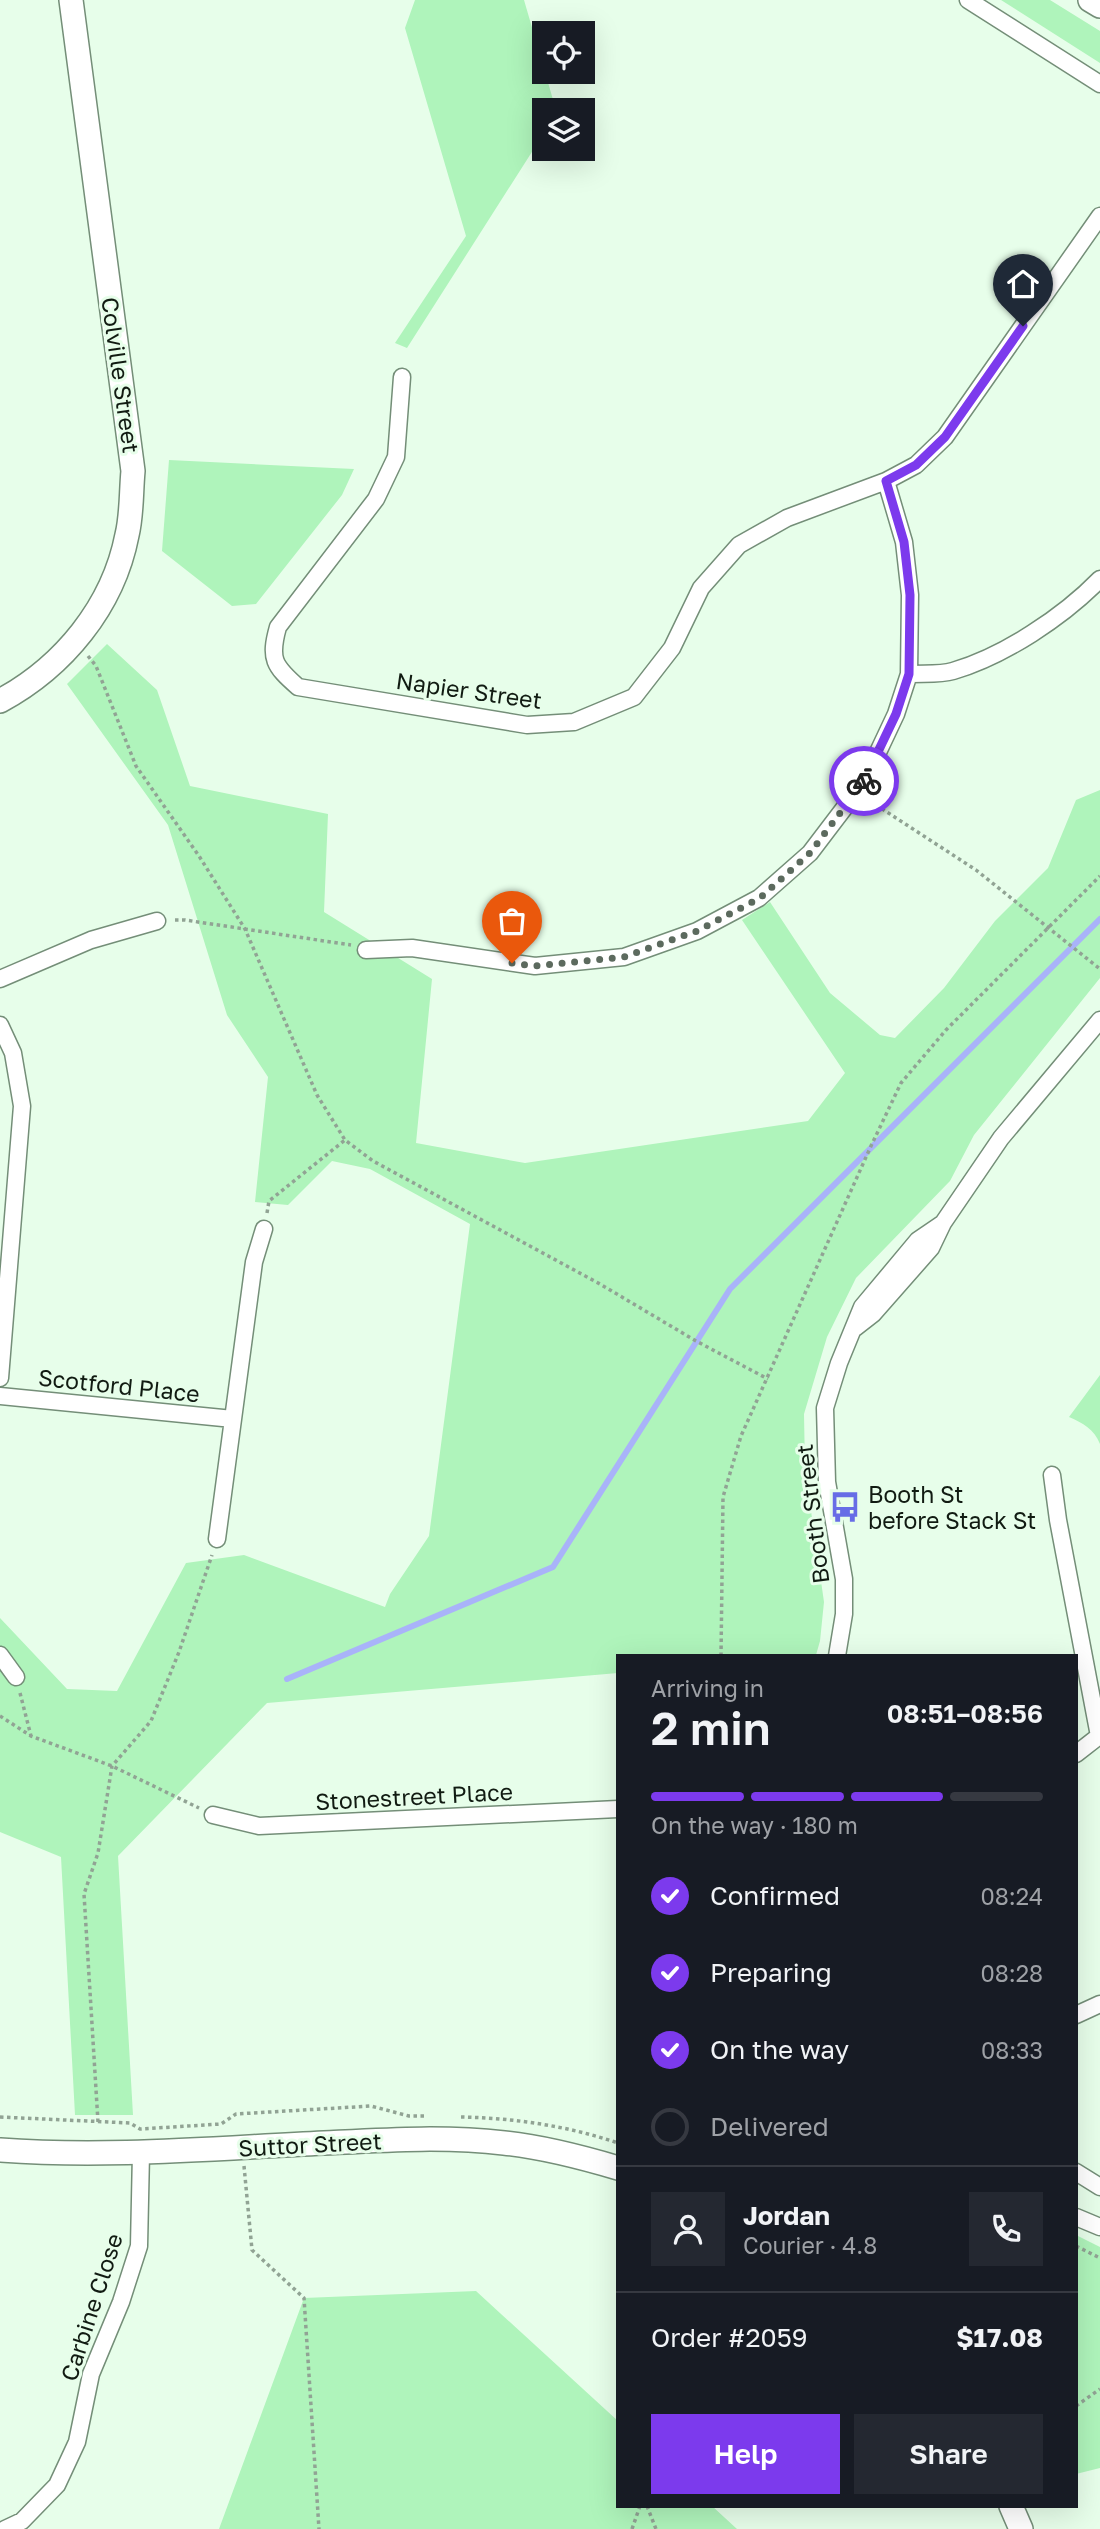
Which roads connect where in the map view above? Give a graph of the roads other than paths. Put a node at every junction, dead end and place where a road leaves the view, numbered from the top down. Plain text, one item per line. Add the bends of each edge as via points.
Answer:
1 (71, 0) edge
2 (968, 0) edge
3 (1090, 0) edge
4 (1100, 6) edge
5 (1100, 84) edge
6 (1100, 216) edge
7 (402, 377) dead end
8 (886, 481) junction
9 (1100, 579) edge
10 (909, 674) junction
11 (0, 701) edge
12 (157, 921) road end
13 (366, 950) road end
14 (0, 979) edge
15 (1100, 1020) edge
16 (0, 1025) edge
17 (1094, 1041) edge
18 (264, 1229) road end
19 (0, 1378) edge
20 (0, 1396) edge
21 (233, 1419) junction
22 (1052, 1475) dead end
23 (217, 1539) road end
24 (837, 1654) edge
25 (0, 1655) edge
26 (16, 1677) road end
27 (1100, 1736) edge
28 (1078, 1741) edge
29 (1078, 1752) edge
30 (616, 1809) edge
31 (213, 1815) road end
32 (1100, 2004) edge
33 (1078, 2014) edge
34 (0, 2150) edge
35 (141, 2153) junction
36 (616, 2167) edge
37 (1078, 2173) edge
38 (1100, 2187) edge
39 (1078, 2218) edge
40 (1100, 2228) edge
41 (1012, 2508) edge
42 (5, 2529) edge
43 (1021, 2529) edge

1 - 11 street, Colville Street via 133,471 128,534 102,603 75,642 23,689
2 - 5 street
3 - 4 street
6 - 8 street, Napier Street via 945,437 916,465
7 - 8 street, Napier Street via 396,457 376,499 278,627 272,649 277,669 298,687 527,725 574,722 634,697 672,648 701,588 739,545 786,518
8 - 10 street via 904,542 910,595
9 - 10 street via 1081,599 999,654 950,672
10 - 13 street via 864,782 810,853 760,898 697,931 624,957 535,966 412,948
12 - 14 street via 91,940
15 - 17 street, Booth Street
16 - 19 street via 13,1053 22,1106
17 - 24 street, Booth Street via 1001,1138 943,1223 918,1240 862,1307 825,1408 827,1482 844,1578
18 - 21 street via 254,1262
20 - 21 street, Scotford Place
21 - 23 street
22 - 27 street
25 - 26 street
27 - 28 street
27 - 29 street
30 - 31 street, Stonestreet Place via 258,1826
32 - 33 street
34 - 35 street, Suttor Street
35 - 36 street, Suttor Street via 428,2139 504,2143
35 - 42 street, Carbine Close via 139,2246 91,2374 77,2442 57,2485 22,2521
37 - 38 street
39 - 40 street
41 - 43 street

